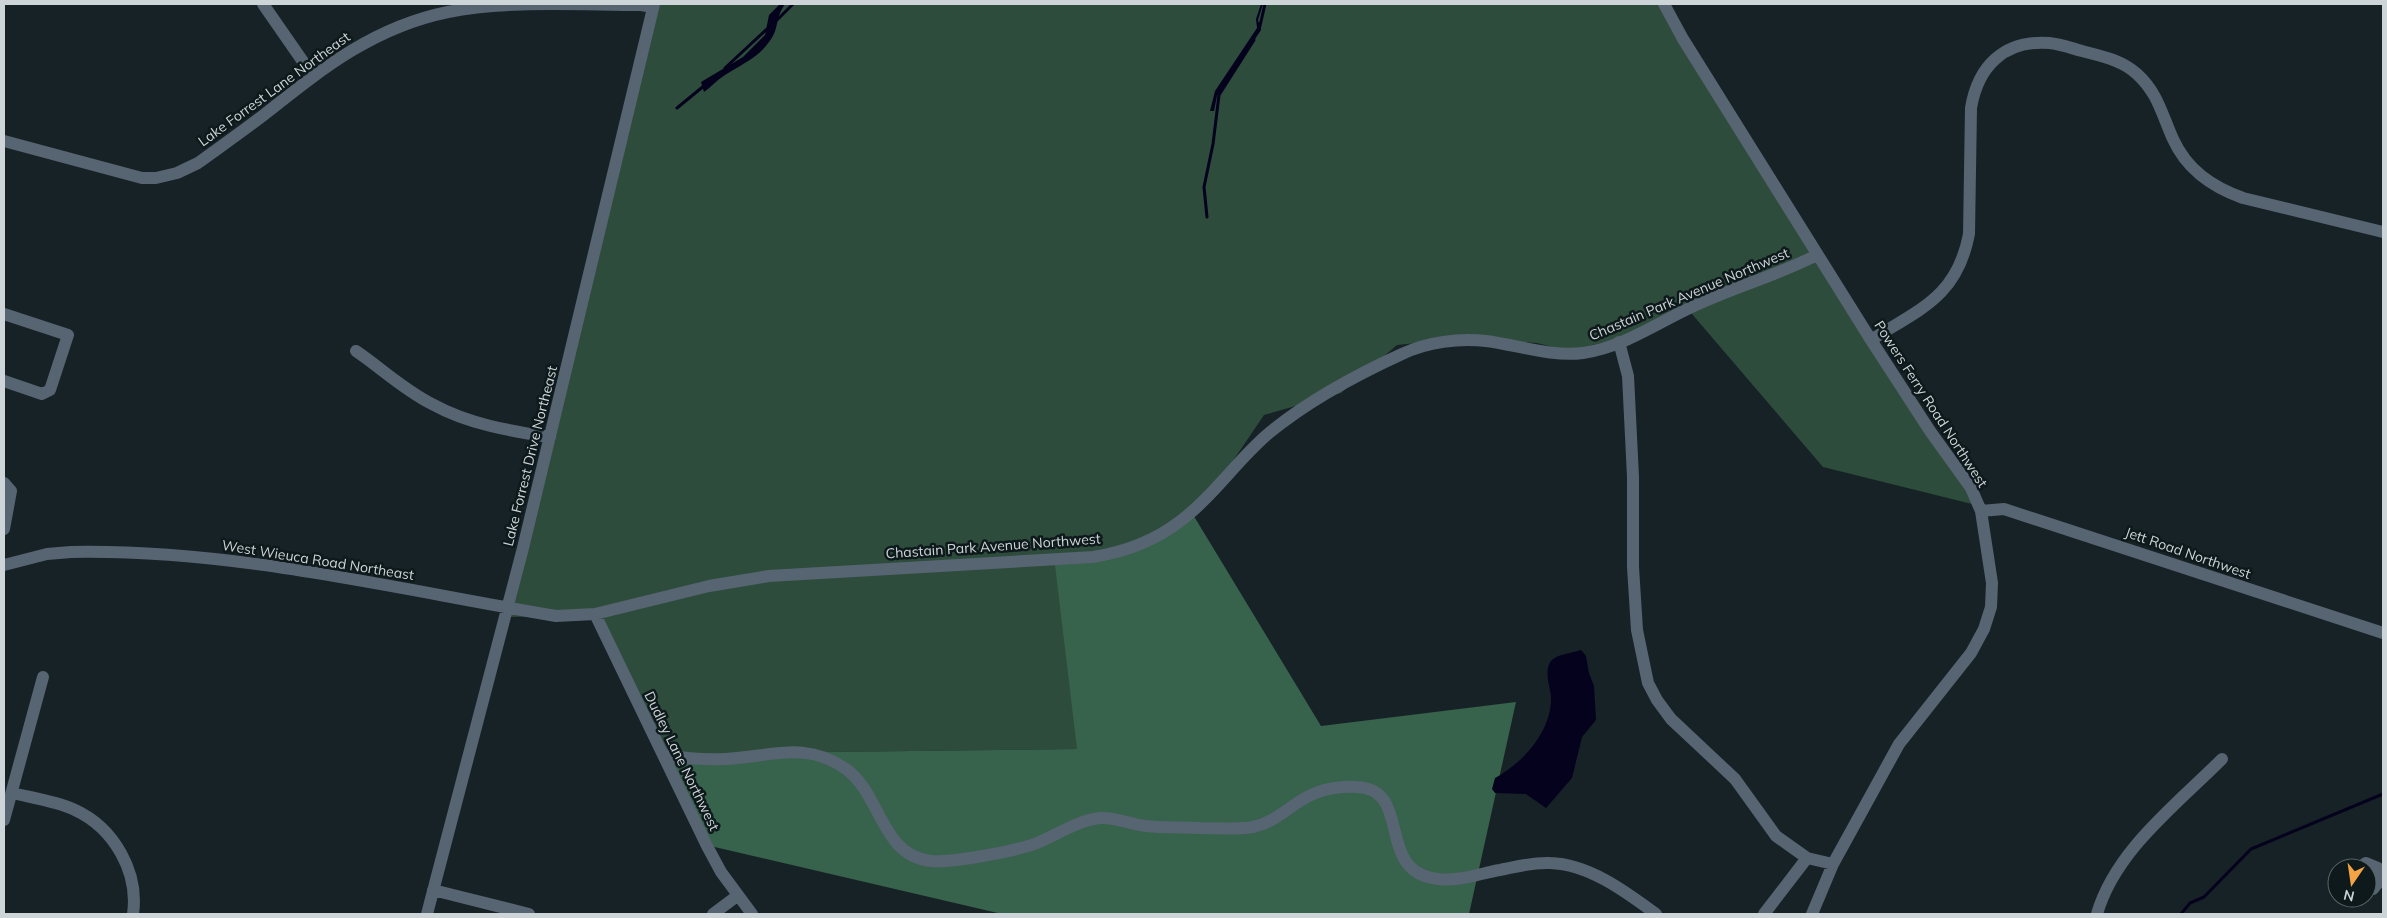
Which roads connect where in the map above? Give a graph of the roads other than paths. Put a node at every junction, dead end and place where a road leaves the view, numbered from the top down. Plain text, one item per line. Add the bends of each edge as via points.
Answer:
1 (263, 4) edge
2 (1664, 4) edge
3 (654, 5) edge
4 (313, 76) junction
5 (4, 141) edge
6 (2383, 232) edge
7 (1817, 255) junction
8 (4, 314) edge
9 (1871, 340) junction
10 (1619, 342) junction
11 (356, 351) dead end
12 (4, 381) edge
13 (550, 437) junction
14 (4, 483) edge
15 (1981, 510) junction
16 (4, 529) edge
17 (4, 565) edge
18 (507, 608) junction
19 (595, 614) junction
20 (2383, 634) edge
21 (43, 677) dead end
22 (663, 755) junction
23 (2222, 759) dead end
24 (12, 793) junction
25 (4, 820) edge
26 (1807, 858) junction
27 (1833, 864) junction
28 (2377, 868) edge
29 (2377, 885) edge
30 (433, 890) junction
31 (737, 896) junction
32 (134, 914) edge
33 (427, 914) edge
34 (529, 914) edge
35 (713, 914) edge
36 (752, 914) edge
37 (1656, 914) edge
38 (1764, 914) edge
39 (1812, 914) edge
40 (2097, 914) edge

1 - 4 street
2 - 7 street, Powers Ferry Road Northwest
3 - 4 street, Lake Forrest Lane Northeast via 501,5 448,12 412,21 377,35
3 - 13 street, Lake Forrest Drive Northeast
4 - 5 street, Lake Forrest Lane Northeast via 198,163 177,174 156,178 128,175
6 - 9 street via 2223,191 2201,177 2184,158 2157,98 2135,72 2105,56 2050,43 2032,43 2014,47 1996,58 1983,72 1974,90 1969,234 1966,254 1958,272 1934,300
7 - 9 street, Powers Ferry Road Northwest
7 - 10 street, Chastain Park Avenue Northwest via 1703,302
8 - 12 street via 68,335 50,390 42,394
9 - 15 street, Powers Ferry Road Northwest via 1971,488
10 - 19 street, Chastain Park Avenue Northwest via 1594,351 1568,354 1486,341 1458,340 1430,344 1403,353 1293,414 1249,450 1180,522 1142,544 1118,553 769,576 709,586
10 - 26 street via 1628,376 1637,630 1648,683 1672,719 1735,779 1776,836
11 - 13 street via 439,408 506,430
13 - 18 street, Lake Forrest Drive Northeast
14 - 16 street via 11,491
15 - 20 street, Jett Road Northwest via 2004,509
15 - 27 street, Powers Ferry Road Northwest via 1992,583 1991,607 1984,629 1970,653 1899,744
17 - 18 street, West Wieuca Road Northeast via 71,552 219,559
18 - 19 street, Chastain Park Avenue Northwest via 556,616
18 - 30 street, Lake Forrest Drive Northeast
19 - 22 street, Dudley Lane Northwest
21 - 24 street
22 - 31 street, Dudley Lane Northwest via 707,846
22 - 37 street via 723,760 793,751 825,757 861,783 897,846 914,857 934,862 1019,849 1099,818 1149,826 1252,827 1274,820 1306,797 1319,792 1365,788 1387,803 1400,853 1410,867 1424,876 1447,880 1552,862 1586,871
23 - 40 street via 2128,853 2114,872
24 - 25 street
24 - 32 street via 76,810 104,829 131,875
26 - 27 street
26 - 38 street
27 - 39 street, Powers Ferry Road Northwest
28 - 29 street via 2381,879
30 - 33 street, Lake Forrest Drive Northeast
30 - 34 street
31 - 35 street
31 - 36 street, Dudley Lane Northwest

